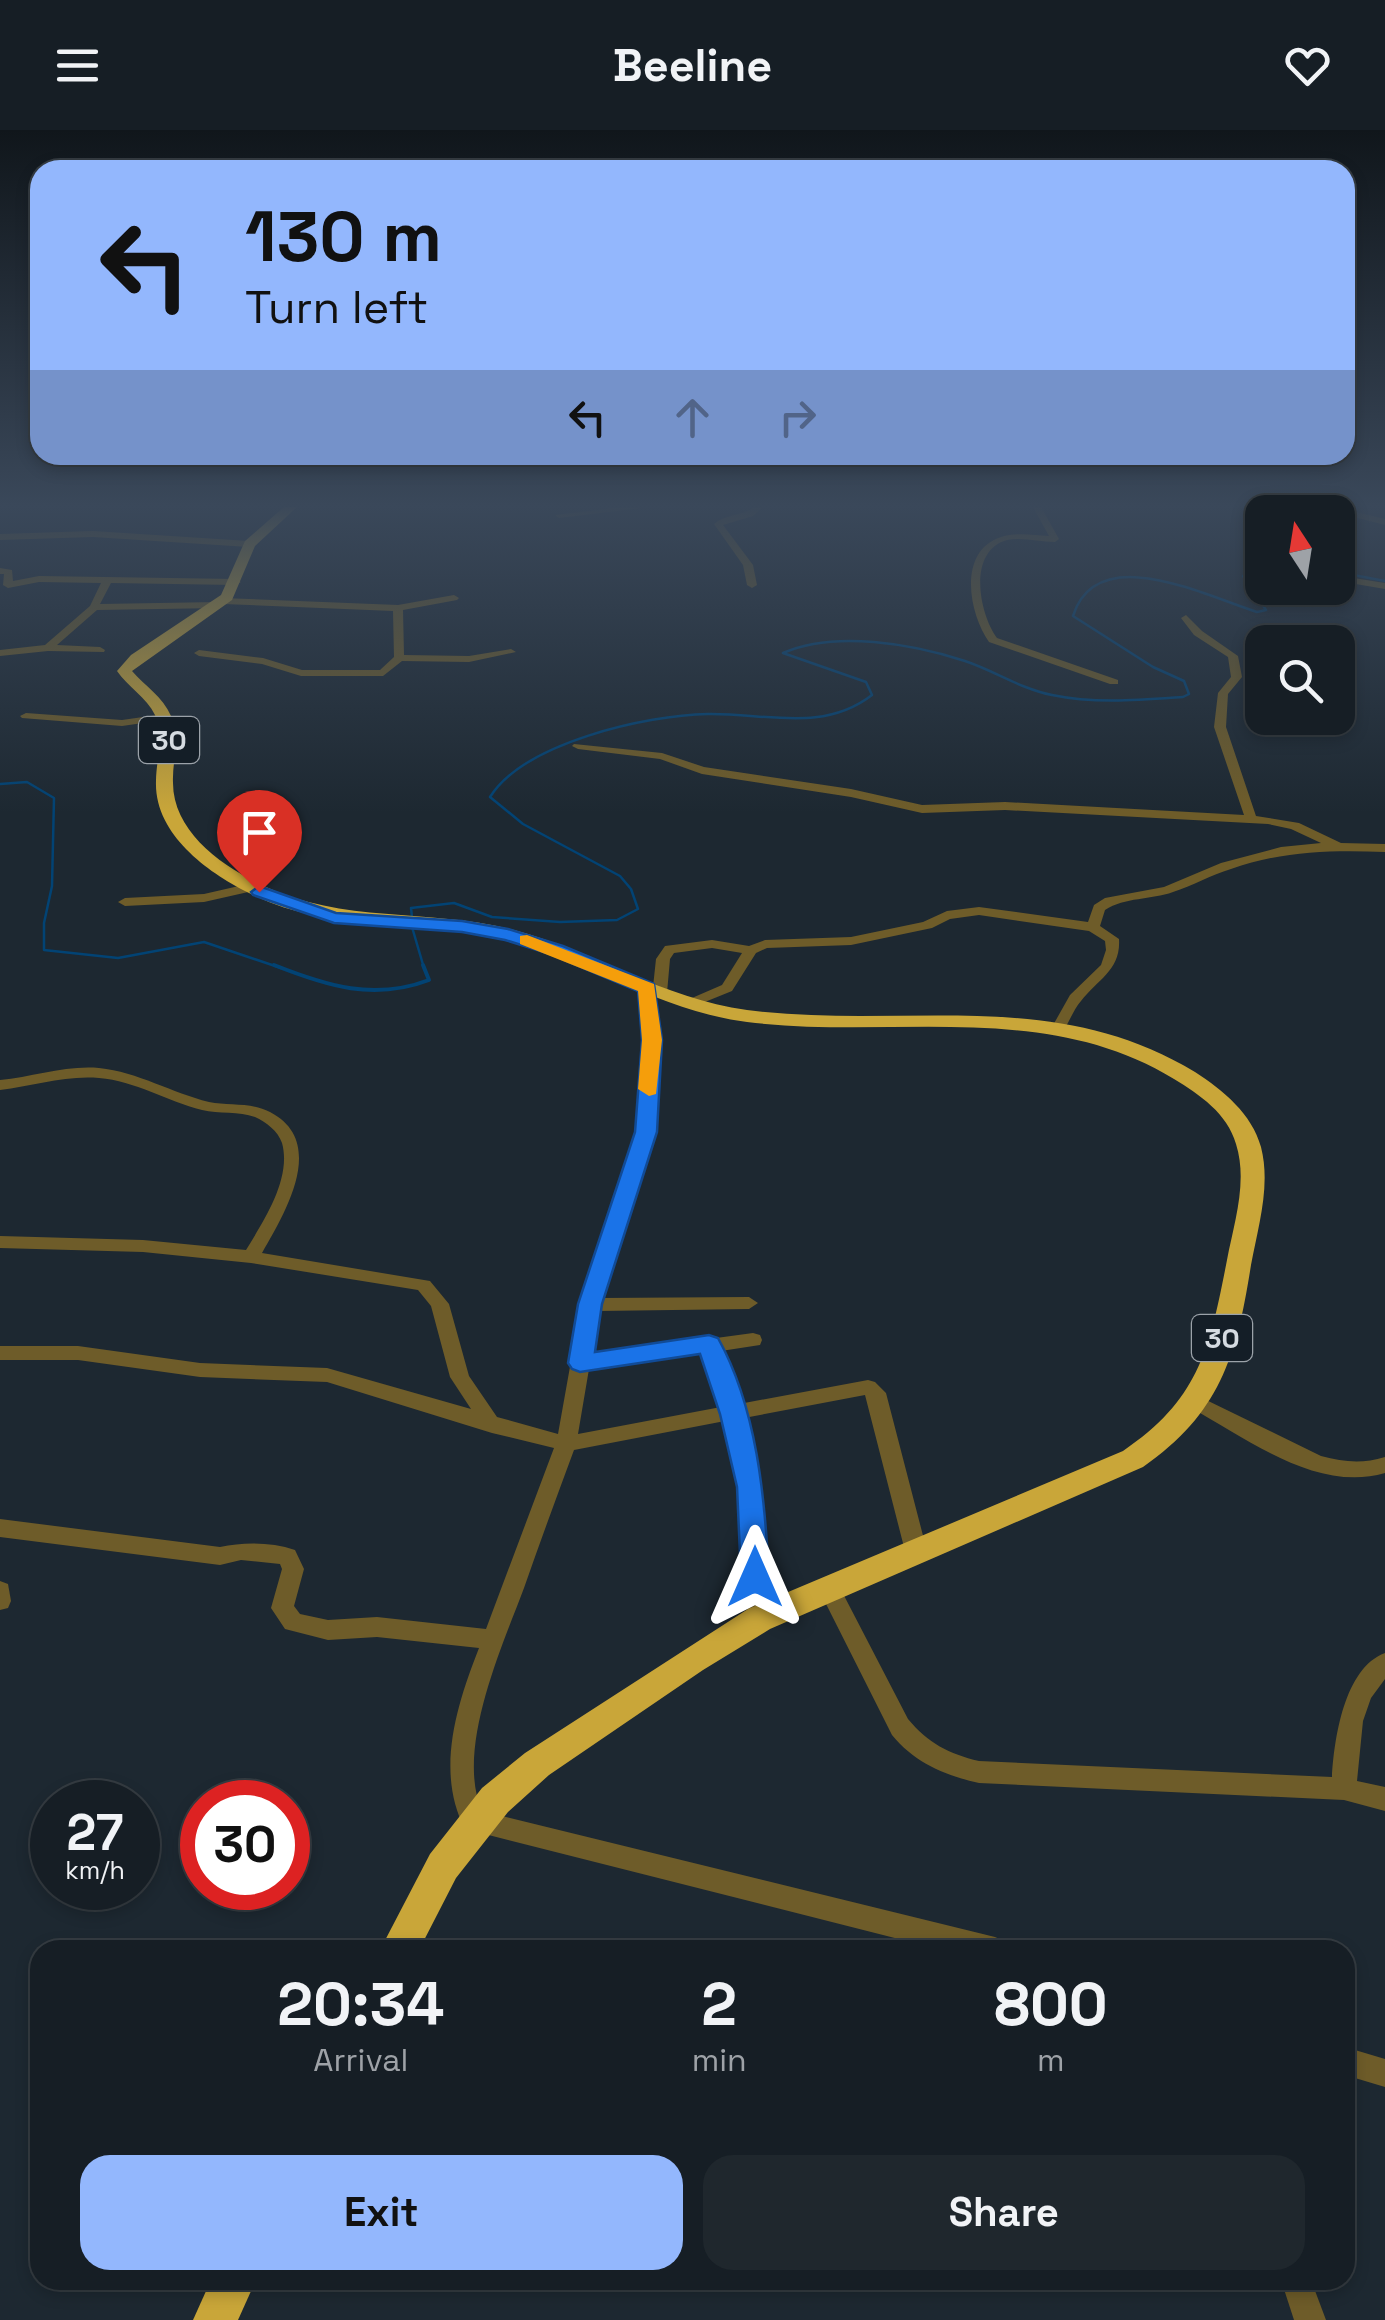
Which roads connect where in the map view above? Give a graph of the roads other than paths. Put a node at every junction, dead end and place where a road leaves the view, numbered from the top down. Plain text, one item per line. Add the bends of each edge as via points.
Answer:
1 (93, 609) edge
2 (211, 609) edge
3 (398, 609) edge
4 (980, 609) edge
5 (1186, 618) dead end
6 (48, 648) junction
7 (100, 650) dead end
8 (511, 652) dead end
9 (0, 653) edge
10 (199, 653) dead end
11 (399, 658) junction
12 (1114, 682) dead end
13 (26, 716) dead end
14 (164, 717) junction
15 (578, 746) dead end
16 (1252, 820) junction
17 (1338, 846) junction
18 (1384, 850) edge
19 (252, 887) junction
20 (125, 902) dead end
21 (1093, 927) junction
22 (751, 950) junction
23 (654, 991) junction
24 (690, 1004) junction
25 (1059, 1027) junction
26 (0, 1085) edge
27 (0, 1242) edge
28 (251, 1257) junction
29 (749, 1303) dead end
30 (590, 1304) junction
31 (752, 1340) dead end
32 (709, 1344) junction
33 (0, 1353) edge
34 (580, 1363) junction
35 (1198, 1403) junction
36 (733, 1414) junction
37 (492, 1424) junction
38 (566, 1444) junction
39 (1385, 1465) edge
40 (0, 1528) edge
41 (916, 1551) junction
42 (0, 1590) edge
43 (830, 1590) junction
44 (0, 1601) edge
45 (760, 1619) junction
46 (493, 1640) junction
47 (1385, 1663) edge
48 (1344, 1789) junction
49 (1385, 1799) edge
50 (474, 1821) junction
51 (404, 1940) edge
52 (954, 1940) edge
53 (1355, 2064) edge
54 (1385, 2073) edge
55 (229, 2290) edge
56 (1300, 2290) edge
57 (215, 2320) edge
58 (1310, 2320) edge

1 - 6 street
2 - 14 highway, 30 via 125,669
3 - 11 street
4 - 12 street via 988,634
5 - 16 street via 1233,656 1239,676 1223,693 1220,727
6 - 7 street
6 - 9 street
8 - 11 street
10 - 11 street via 313,674 382,673
13 - 14 street via 122,723
14 - 19 highway, 30 via 164,801 216,866
15 - 16 street via 662,756 702,770 922,809 1005,806
16 - 17 street via 1285,823
17 - 18 street
17 - 21 street via 1276,852 1177,887 1110,901 1099,908
19 - 20 street via 204,898
19 - 23 highway, 30 via 334,918 518,937
21 - 22 street via 979,911 840,943 772,943
21 - 25 street via 1112,939 1112,958
22 - 23 street via 712,944 670,949
22 - 24 street via 727,988
23 - 24 highway, 30
23 - 30 street via 646,1132
24 - 25 highway, 30 via 764,1018
25 - 35 highway, 30 via 1118,1042 1175,1068 1230,1112 1245,1136 1252,1164 1250,1208 1234,1294
26 - 28 street via 104,1074 274,1121 283,1128 290,1154 288,1184
27 - 28 street
28 - 37 street via 432,1290 460,1377
29 - 30 street
30 - 34 street
31 - 32 street
32 - 34 street
32 - 36 street
33 - 37 street via 310,1372
34 - 38 street
35 - 39 street via 1336,1470 1370,1473
35 - 41 highway, 30 via 1171,1434 1133,1459
36 - 38 street
36 - 41 street via 874,1389
36 - 45 street via 755,1514
37 - 38 street
38 - 46 street
40 - 46 street via 220,1556 286,1556 293,1569 282,1608 293,1622
41 - 43 highway, 30
42 - 44 street
43 - 45 highway, 30
43 - 48 street via 900,1727 938,1761 978,1772
45 - 50 highway, 30 via 536,1764
46 - 50 street via 468,1716 464,1795
47 - 48 street via 1353,1705
48 - 49 street
50 - 51 highway, 30
50 - 52 street
53 - 54 street
55 - 57 highway
56 - 58 street

